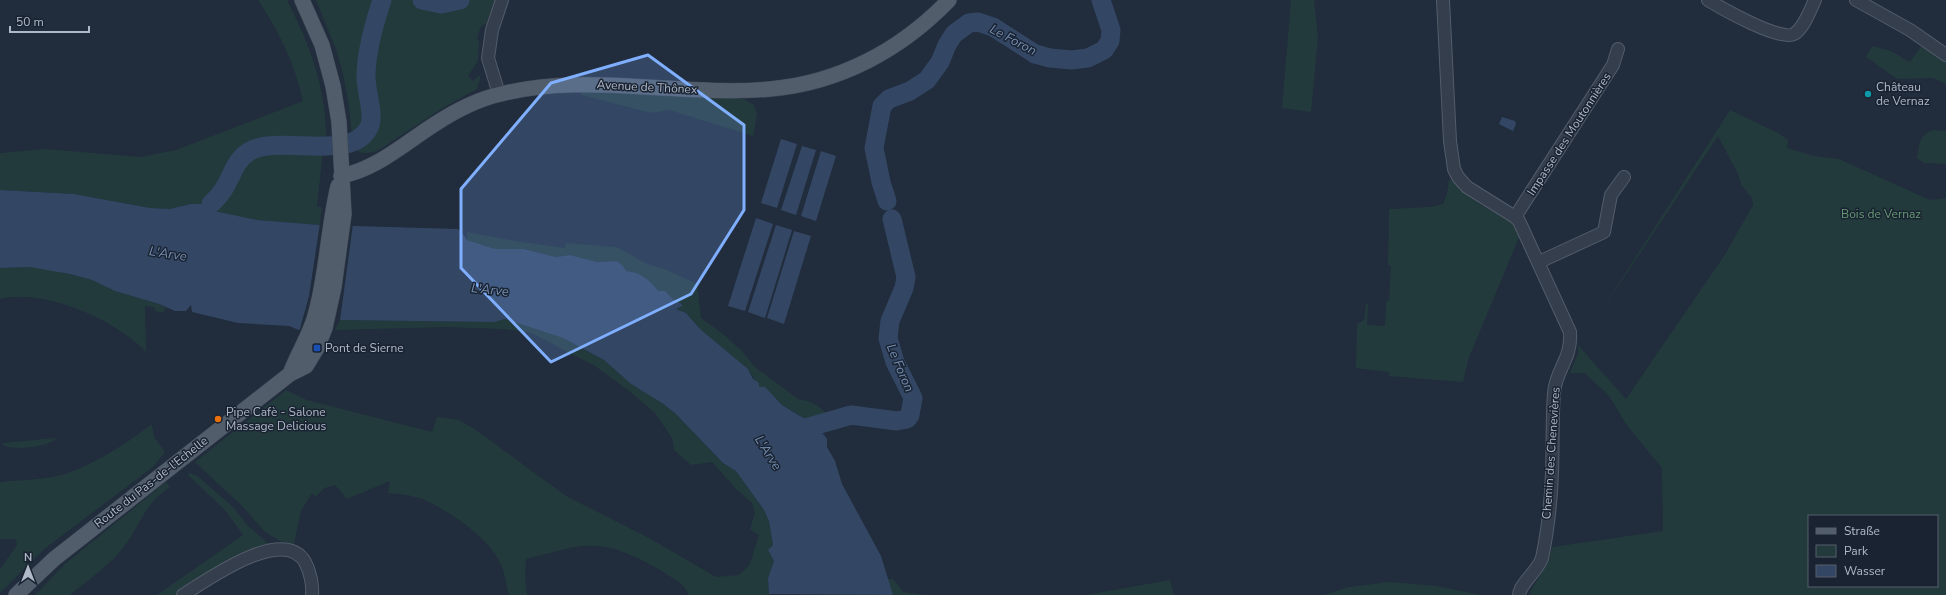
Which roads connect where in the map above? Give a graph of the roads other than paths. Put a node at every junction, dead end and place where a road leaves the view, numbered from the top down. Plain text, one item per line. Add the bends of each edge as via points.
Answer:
1 (302, 0) edge
2 (502, 0) edge
3 (948, 0) edge
4 (1443, 0) edge
5 (1708, 0) edge
6 (1815, 0) edge
7 (1856, 0) edge
8 (1618, 49) dead end
9 (1946, 55) edge
10 (499, 94) junction
11 (341, 170) junction
12 (1624, 177) dead end
13 (338, 213) junction
14 (1515, 217) junction
15 (1539, 262) junction
16 (293, 371) junction
17 (16, 595) edge
18 (183, 595) edge
19 (312, 595) edge
20 (1519, 595) edge

1 - 11 main road via 322,45 333,86
2 - 10 street via 492,30 488,58
3 - 10 main road, Avenue de Thônex via 924,25 877,57 841,73 798,85 737,90 574,85 532,88
4 - 14 street via 1450,141 1454,169 1467,187
5 - 6 street via 1777,35 1787,36 1800,29
7 - 9 street via 1910,30
8 - 14 street, Impasse des Moutonnières via 1613,65
10 - 11 main road, Avenue de Thônex via 443,119 363,170
11 - 13 main road
12 - 15 street via 1610,195 1604,232
13 - 16 main road, Route du Pas-de-l'Echelle via 319,302
13 - 16 main road, Route du Pas-de-l'Echelle via 334,287 329,316 321,339 309,361
14 - 15 street via 1522,225
15 - 20 street, Chemin des Chenevières via 1568,325 1571,340 1569,354 1556,379 1554,393 1552,474 1542,558 1539,566 1520,589
16 - 17 main road, Route du Pas-de-l'Echelle via 54,559
18 - 19 street via 247,558 268,550 280,549 290,550 303,560 310,574

